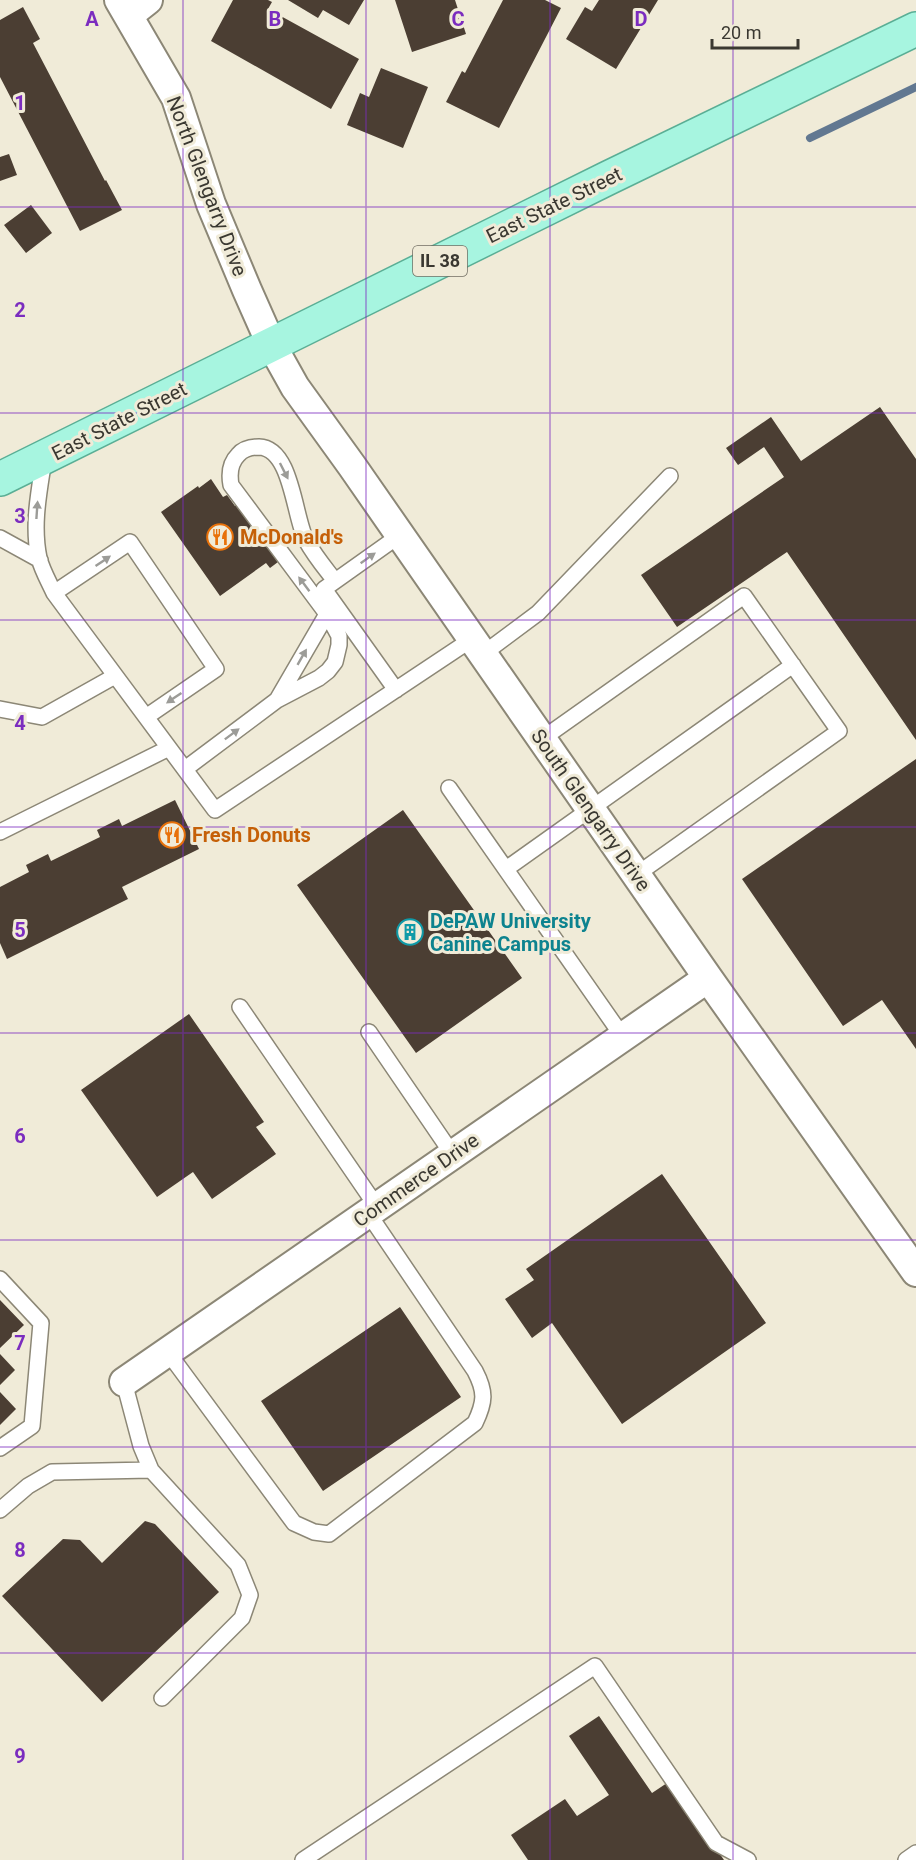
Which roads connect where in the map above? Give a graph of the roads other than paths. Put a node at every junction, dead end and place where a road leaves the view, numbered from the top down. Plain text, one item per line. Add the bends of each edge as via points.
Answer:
1 (132, 5) edge
2 (916, 29) edge
3 (272, 344) junction
4 (44, 459) junction
5 (670, 476) dead end
6 (0, 479) edge
7 (400, 535) junction
8 (0, 538) edge
9 (40, 560) junction
10 (335, 582) junction
11 (54, 593) junction
12 (327, 614) junction
13 (477, 646) junction
14 (793, 665) junction
15 (116, 676) junction
16 (396, 690) junction
17 (277, 700) junction
18 (2, 706) edge
19 (146, 717) junction
20 (542, 739) junction
21 (170, 748) junction
22 (185, 768) junction
23 (449, 788) dead end
24 (591, 809) junction
25 (0, 831) edge
26 (506, 869) junction
27 (636, 875) junction
28 (708, 978) junction
29 (240, 1007) dead end
30 (369, 1032) dead end
31 (623, 1037) junction
32 (453, 1155) junction
33 (373, 1210) junction
34 (916, 1272) edge
35 (0, 1280) edge
36 (167, 1351) junction
37 (123, 1382) joint
38 (0, 1448) edge
39 (151, 1470) junction
40 (0, 1510) edge
41 (162, 1698) dead end
42 (916, 1853) edge
43 (303, 1860) edge
44 (748, 1860) edge
45 (906, 1860) edge

1 - 3 street, North Glengarry Drive via 176,98 211,204
2 - 3 main road, East State Street / IL 38
3 - 4 main road, East State Street / IL 38
3 - 7 street, South Glengarry Drive via 294,387
4 - 6 main road, East State Street / IL 38
9 -> 4 lane via 35,532
5 - 13 lane via 538,613
10 -> 7 lane
7 - 13 street, South Glengarry Drive
8 - 9 lane
9 - 11 lane
12 -> 10 lane via 231,485 229,474 238,455 254,447 272,451 286,473 305,539
10 - 16 lane via 324,589
11 - 15 lane
11 -> 19 lane via 130,542 216,669
17 -> 12 lane
12 - 17 lane via 339,636 335,662 319,678
13 - 16 lane
13 - 20 street, South Glengarry Drive
14 - 20 lane via 744,596
14 - 24 lane
14 - 27 lane via 839,731
15 - 18 lane via 42,717
15 - 19 lane
16 - 22 lane via 215,810
22 -> 17 lane
19 - 21 lane
20 - 24 street, South Glengarry Drive
21 - 22 lane
21 - 25 lane
23 - 26 lane
24 - 26 lane
24 - 27 street, South Glengarry Drive
26 - 31 lane
27 - 28 street, South Glengarry Drive
28 - 31 street, Commerce Drive
28 - 34 street, South Glengarry Drive
29 - 33 lane
30 - 32 lane
31 - 32 street, Commerce Drive
32 - 33 street, Commerce Drive
33 - 36 street, Commerce Drive
33 - 36 lane via 484,1386 483,1407 475,1423 330,1534 294,1523
35 - 38 lane via 41,1323 32,1426
36 - 37 street, Commerce Drive
37 - 39 lane
39 - 40 lane via 52,1472
39 - 41 lane via 238,1565 250,1594 242,1618
42 - 45 lane
43 - 44 lane via 595,1666 716,1843

